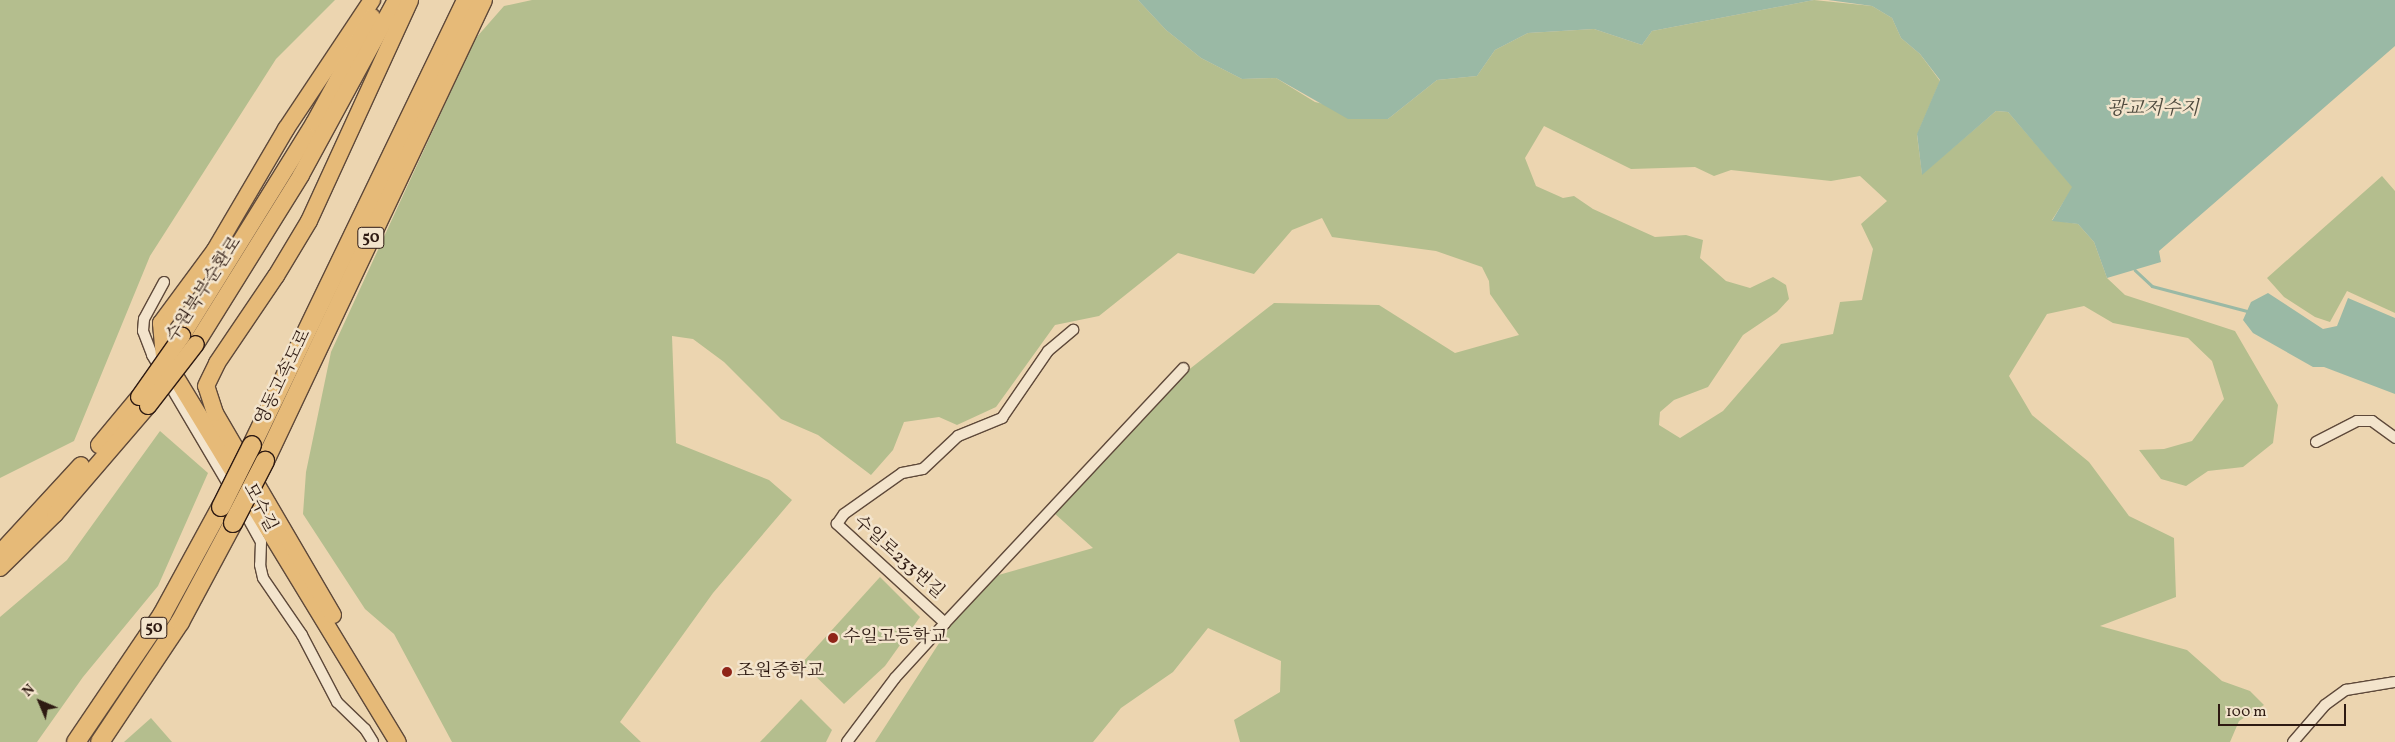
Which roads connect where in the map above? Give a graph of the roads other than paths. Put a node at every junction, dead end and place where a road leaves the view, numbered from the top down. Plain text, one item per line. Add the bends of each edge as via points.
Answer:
1 (372, 0) edge
2 (381, 0) edge
3 (396, 0) edge
4 (410, 0) edge
5 (472, 6) edge
6 (164, 282) dead end
7 (1073, 330) dead end
8 (189, 340) junction
9 (1184, 368) dead end
10 (144, 401) junction
11 (2395, 438) edge
12 (2316, 442) dead end
13 (0, 554) edge
14 (0, 568) edge
15 (945, 622) junction
16 (2395, 682) edge
17 (76, 742) edge
18 (100, 742) edge
19 (373, 742) edge
20 (398, 742) edge
21 (407, 742) edge
22 (847, 742) edge
23 (2294, 742) edge

1 - 20 highway via 286,129 215,250 161,323 164,355 169,366
2 - 8 highway, 수원북부순환로
3 - 8 highway, 수원북부순환로 via 301,175
4 - 21 highway via 309,221 216,363 206,386 215,413
5 - 17 highway, 영동고속도로 / 50, bridge via 221,506 162,615
5 - 18 highway, 영동고속도로 / 50, bridge via 265,461 180,622
6 - 19 street, 모수길 via 144,319 143,332 152,355 256,531 261,542 263,578 302,635 338,702 366,729
7 - 15 street, 수일로233번길 via 1048,352 1002,418 958,436 923,469 902,474 844,514 837,524
8 - 10 highway, 수원북부순환로, bridge
9 - 15 street
10 - 13 highway, 수원북부순환로
10 - 14 highway, 수원북부순환로 via 55,514
11 - 12 street via 2372,421 2357,420
15 - 22 street, 수일로233번길 via 895,678
16 - 23 street via 2346,690 2325,705

